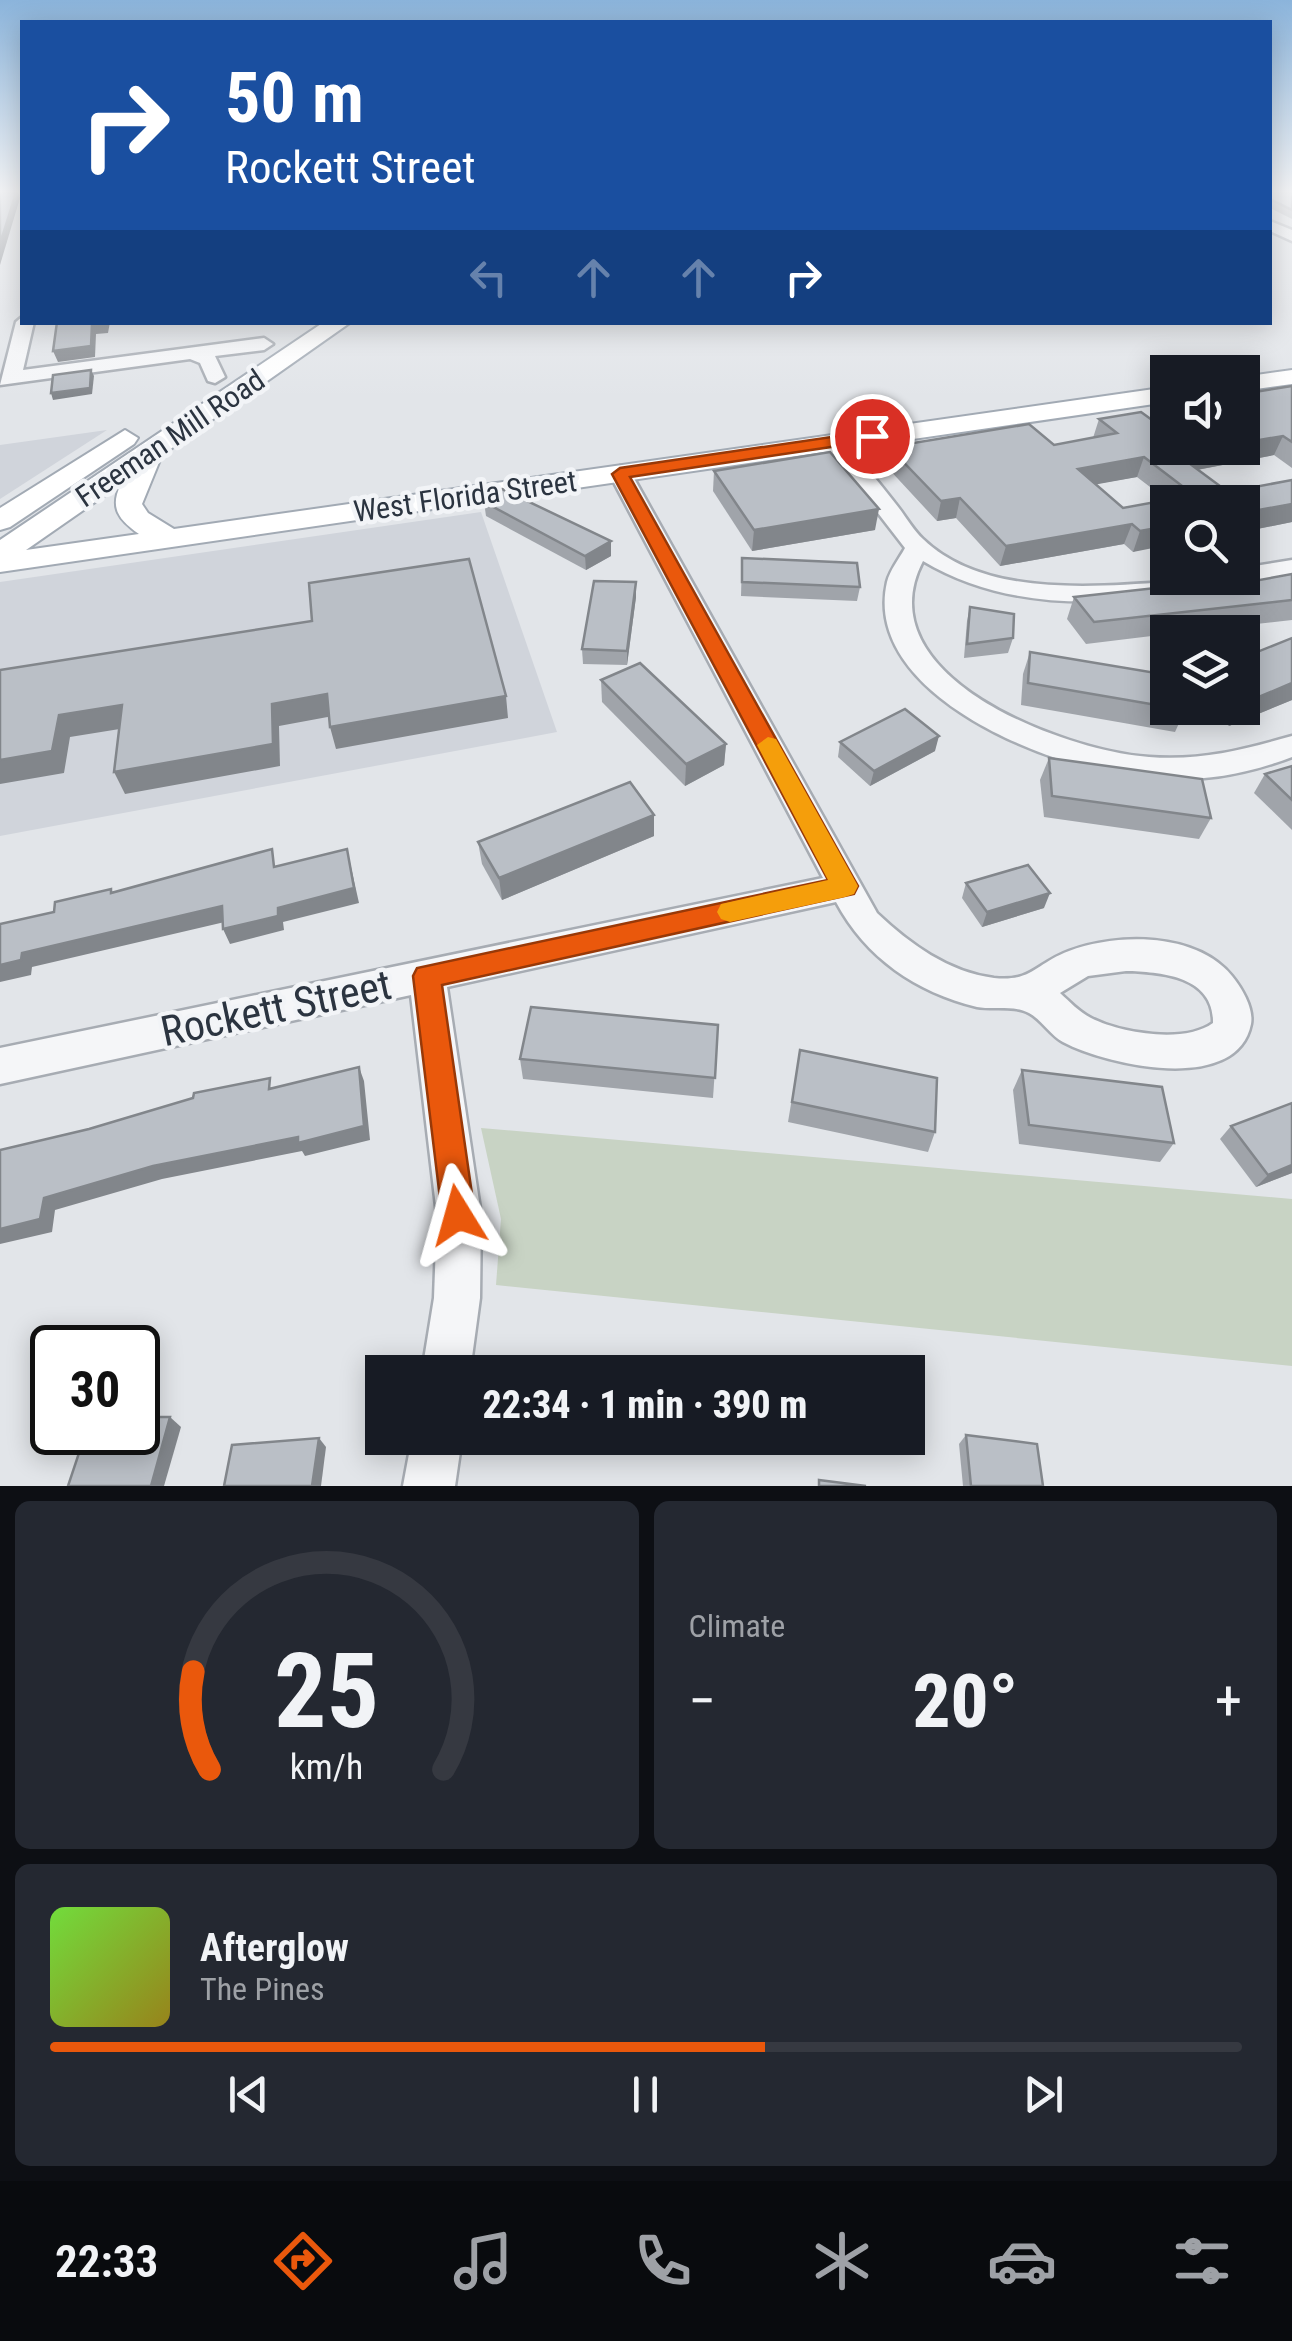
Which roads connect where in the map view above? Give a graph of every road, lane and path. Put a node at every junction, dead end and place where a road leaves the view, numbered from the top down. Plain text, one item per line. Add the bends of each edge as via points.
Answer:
1 (25, 325) edge
2 (293, 325) edge
3 (336, 325) edge
4 (264, 344) junction
5 (193, 354) junction
6 (215, 377) junction
7 (1292, 377) edge
8 (6, 379) edge
9 (1260, 381) edge
10 (1150, 397) edge
11 (834, 442) junction
12 (150, 452) junction
13 (620, 474) junction
14 (0, 521) edge
15 (170, 539) junction
16 (918, 548) junction
17 (0, 554) edge
18 (0, 563) edge
19 (1292, 567) edge
20 (1260, 573) edge
21 (1150, 588) edge
22 (1292, 746) edge
23 (845, 886) junction
24 (427, 976) junction
25 (1034, 996) junction
26 (0, 1066) edge
27 (449, 1355) edge
28 (434, 1455) edge
29 (430, 1486) edge

1 - 8 street
2 - 4 main road, Freeman Mill Road
3 - 12 main road, Freeman Mill Road
4 - 5 street
4 - 6 main road, Freeman Mill Road
5 - 6 street via 208,360
5 - 8 street
6 - 14 main road, Freeman Mill Road
7 - 9 main road
10 - 11 main road, West Florida Street
11 - 13 main road, West Florida Street
11 - 16 street
12 - 15 main road via 126,505 135,520
12 - 17 main road, Freeman Mill Road
13 - 15 main road, West Florida Street
13 - 23 street
15 - 18 main road, West Florida Street
16 - 21 street via 997,584 1046,592
16 - 22 street via 900,583 900,620 912,651 949,691 992,721 1104,762 1183,770 1241,765
19 - 20 street
23 - 24 street, Rockett Street
23 - 25 street via 864,924 919,970 963,987
24 - 26 street, Rockett Street
24 - 27 street via 458,1215
25 - 25 street via 1073,1028 1142,1050 1198,1048 1219,1041 1232,1023 1230,1004 1216,982 1171,958 1079,962 1046,980
28 - 29 street

